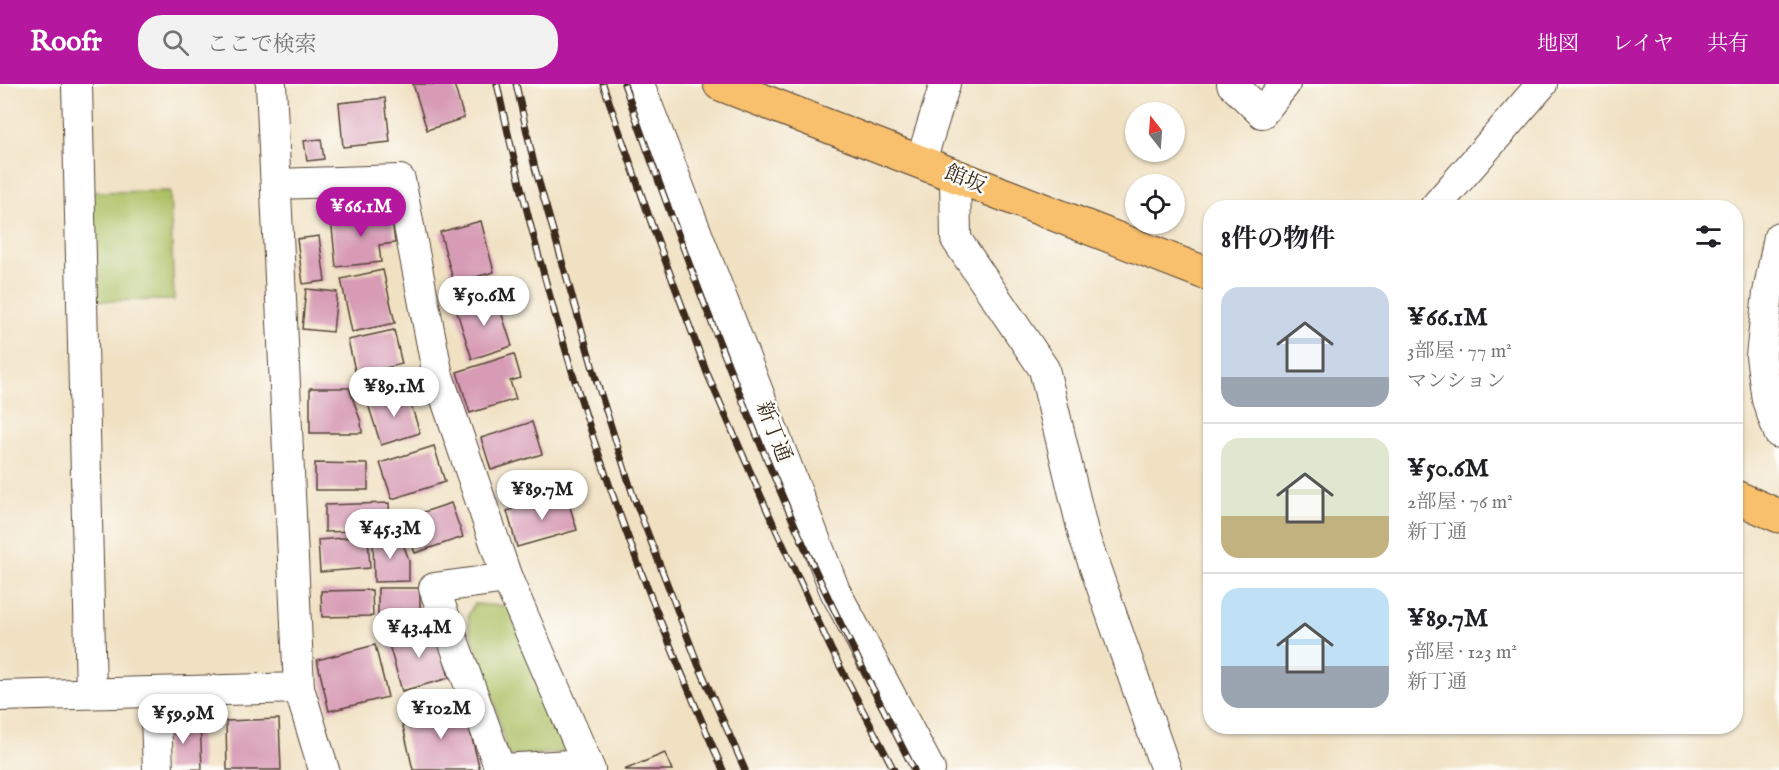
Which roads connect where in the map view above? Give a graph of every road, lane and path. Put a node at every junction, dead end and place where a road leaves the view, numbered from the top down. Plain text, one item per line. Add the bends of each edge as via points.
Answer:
1 (77, 84) edge
2 (271, 84) edge
3 (639, 84) edge
4 (720, 84) edge
5 (945, 84) edge
6 (1232, 84) edge
7 (1285, 84) edge
8 (1542, 84) edge
9 (921, 161) junction
10 (956, 176) junction
11 (276, 184) junction
12 (1441, 200) edge
13 (1779, 237) edge
14 (1203, 272) edge
15 (1779, 433) edge
16 (1743, 500) edge
17 (1779, 516) edge
18 (507, 578) junction
19 (300, 688) junction
20 (155, 692) junction
21 (91, 693) junction
22 (0, 696) edge
23 (589, 767) edge
24 (158, 770) edge
25 (324, 770) edge
26 (930, 770) edge
27 (1166, 770) edge

1 - 21 street
2 - 11 street
3 - 26 street, 新丁通 via 835,591
4 - 9 main road, 館坂
5 - 9 street
6 - 7 street via 1262,113
8 - 12 street
9 - 10 main road, 館坂
10 - 14 main road, 館坂
10 - 27 street via 956,239 1044,369 1084,536
11 - 18 street via 400,180 438,376
11 - 19 street
13 - 15 street via 1761,356 1767,400
16 - 17 main road
18 - 23 street
18 - 23 street via 434,588 500,769
19 - 20 street
19 - 25 street
20 - 21 street
20 - 24 street
21 - 22 street

